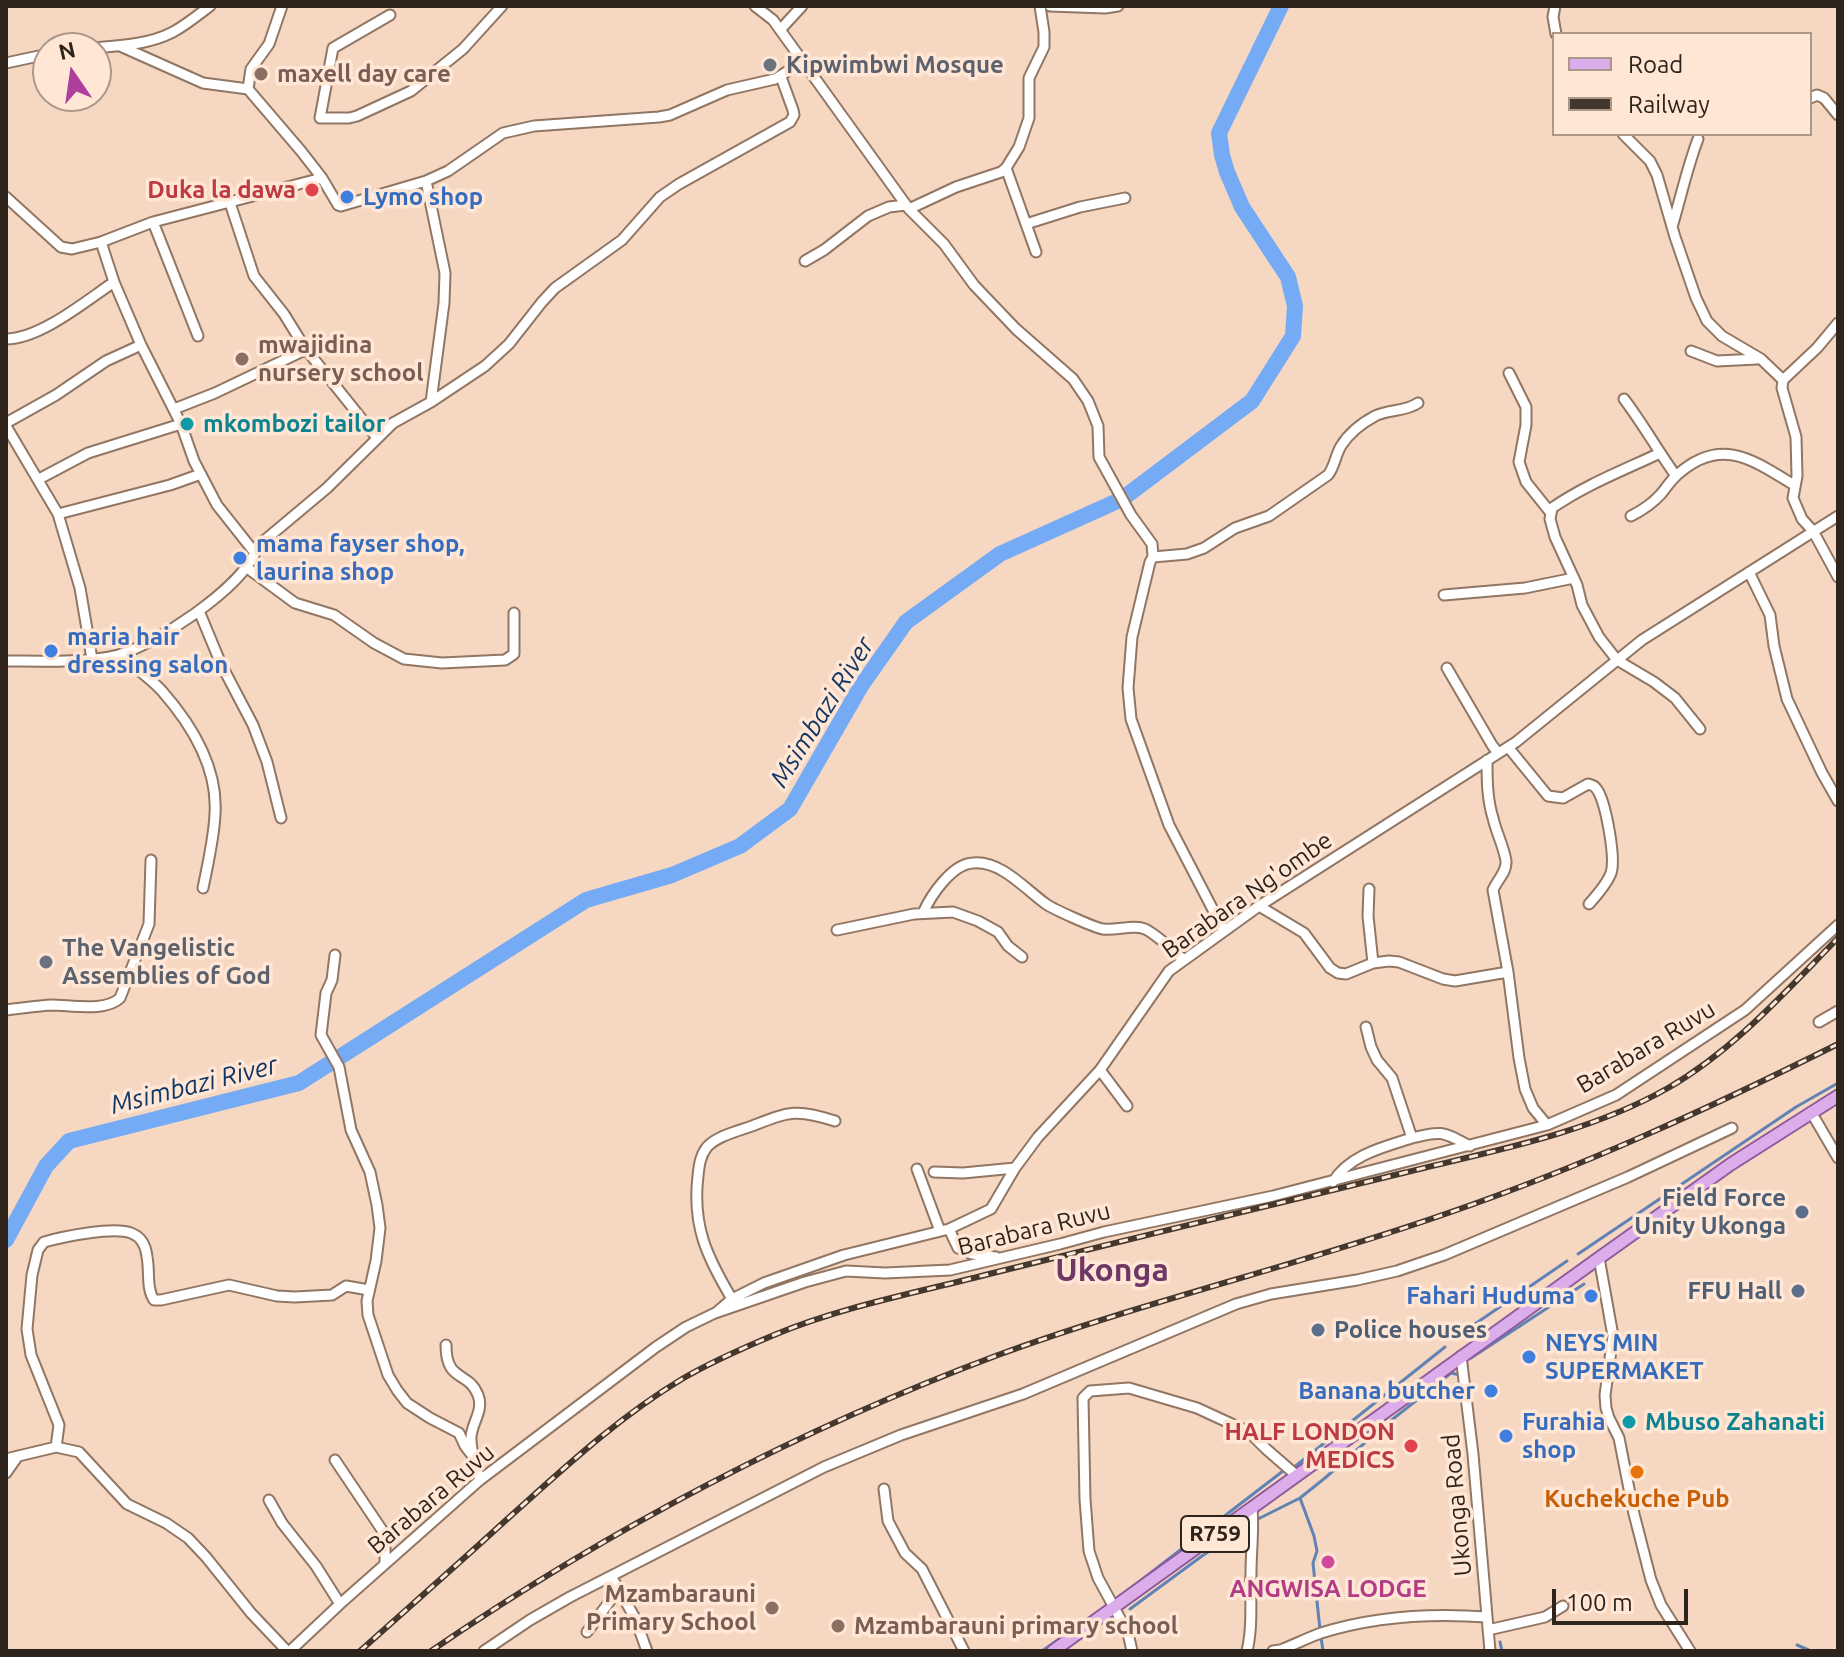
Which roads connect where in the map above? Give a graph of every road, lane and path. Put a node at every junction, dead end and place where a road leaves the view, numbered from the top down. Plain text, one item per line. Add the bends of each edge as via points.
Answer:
1 (210, 6) edge
2 (282, 6) edge
3 (502, 6) edge
4 (755, 6) edge
5 (802, 6) edge
6 (1040, 6) edge
7 (1050, 6) edge
8 (1118, 6) edge
9 (1555, 6) edge
10 (390, 15) dead end
11 (780, 30) junction
12 (1556, 32) edge
13 (120, 46) junction
14 (112, 47) edge
15 (32, 57) edge
16 (804, 61) junction
17 (6, 63) edge
18 (781, 77) junction
19 (248, 89) junction
20 (1812, 97) edge
21 (1838, 115) edge
22 (1625, 136) edge
23 (1698, 139) dead end
24 (1006, 168) junction
25 (322, 178) junction
26 (426, 181) junction
27 (6, 197) edge
28 (1125, 198) dead end
29 (230, 203) junction
30 (908, 207) junction
31 (153, 222) junction
32 (1026, 224) junction
33 (1672, 227) junction
34 (101, 242) junction
35 (1036, 252) dead end
36 (805, 261) dead end
37 (114, 282) junction
38 (1838, 323) edge
39 (198, 336) dead end
40 (6, 339) edge
41 (141, 345) junction
42 (305, 348) junction
43 (1691, 351) dead end
44 (1761, 359) junction
45 (1509, 373) dead end
46 (1783, 380) junction
47 (1624, 399) dead end
48 (431, 402) junction
49 (1418, 403) dead end
50 (174, 409) junction
51 (181, 424) junction
52 (6, 425) edge
53 (377, 438) junction
54 (1660, 453) junction
55 (201, 474) junction
56 (1676, 476) junction
57 (39, 479) junction
58 (1794, 485) junction
59 (1550, 512) junction
60 (58, 514) junction
61 (1631, 516) dead end
62 (1838, 516) edge
63 (1813, 531) junction
64 (253, 550) junction
65 (1153, 557) junction
66 (246, 567) junction
67 (1749, 572) junction
68 (1838, 577) edge
69 (1574, 578) junction
70 (1444, 595) dead end
71 (199, 611) junction
72 (514, 613) dead end
73 (119, 655) junction
74 (92, 659) junction
75 (1617, 660) junction
76 (6, 661) edge
77 (1447, 668) dead end
78 (1700, 729) dead end
79 (1508, 747) junction
80 (1498, 753) junction
81 (1487, 760) junction
82 (1838, 801) edge
83 (281, 818) dead end
84 (151, 860) dead end
85 (203, 888) dead end
86 (1369, 889) dead end
87 (1589, 904) dead end
88 (1259, 906) junction
89 (923, 913) junction
90 (1838, 925) edge
91 (837, 930) dead end
92 (1224, 931) junction
93 (335, 955) dead end
94 (1022, 957) dead end
95 (1184, 960) junction
96 (1373, 963) junction
97 (1508, 972) junction
98 (6, 1010) edge
99 (1838, 1011) edge
100 (1819, 1022) dead end
101 (1366, 1027) dead end
102 (1100, 1070) junction
103 (1838, 1096) edge
104 (1127, 1106) dead end
105 (1811, 1112) junction
106 (835, 1121) dead end
107 (1547, 1125) junction
108 (1732, 1128) dead end
109 (1412, 1138) junction
110 (1470, 1146) junction
111 (1838, 1158) edge
112 (1015, 1168) junction
113 (917, 1169) dead end
114 (934, 1172) dead end
115 (1333, 1182) junction
116 (944, 1230) junction
117 (1002, 1258) junction
118 (1599, 1258) junction
119 (369, 1290) junction
120 (732, 1299) junction
121 (715, 1313) junction
122 (446, 1345) dead end
123 (1461, 1356) junction
124 (56, 1447) junction
125 (18, 1456) junction
126 (6, 1459) edge
127 (475, 1459) junction
128 (335, 1460) dead end
129 (6, 1473) edge
130 (1296, 1475) junction
131 (480, 1480) junction
132 (884, 1489) dead end
133 (269, 1500) dead end
134 (1252, 1508) junction
135 (385, 1564) junction
136 (611, 1576) junction
137 (618, 1590) junction
138 (340, 1604) junction
139 (1114, 1606) junction
140 (1563, 1606) dead end
141 (1487, 1617) junction
142 (1488, 1630) junction
143 (587, 1632) dead end
144 (288, 1651) edge
145 (484, 1651) edge
146 (647, 1651) edge
147 (964, 1651) edge
148 (1053, 1651) edge
149 (1132, 1651) edge
150 (1247, 1651) edge
151 (1273, 1651) edge
152 (1490, 1651) edge
153 (1690, 1651) edge

1 - 13 street via 174,32
2 - 19 street via 269,44 251,69
3 - 10 street via 463,49 411,91 357,116 320,118 333,48
4 - 11 street
5 - 11 street
6 - 24 street via 1044,47 1029,78 1029,118
7 - 8 street
9 - 12 street
11 - 16 street
13 - 14 street
13 - 19 street via 203,83
15 - 17 street
16 - 18 street
16 - 30 street
18 - 26 street via 727,90 670,115 503,133
18 - 48 street via 794,115 790,122 660,197 622,240 555,288 501,352
19 - 25 street
20 - 21 street via 1824,98
22 - 33 street via 1650,161
23 - 33 street
24 - 30 street
24 - 32 street
25 - 26 street via 341,206
25 - 29 street
26 - 48 street via 445,273
27 - 34 street via 65,249
28 - 32 street
29 - 31 street
29 - 42 street via 254,276
30 - 36 street via 889,207 868,216
30 - 65 street via 1016,329 1073,379 1098,426 1099,457 1152,544
31 - 34 street
31 - 39 street
32 - 35 street
33 - 44 street via 1707,321
34 - 37 street
37 - 40 street via 42,330
37 - 41 street
38 - 46 street
41 - 50 street
41 - 52 street via 106,361
42 - 50 street
42 - 53 street
43 - 44 street via 1717,361
44 - 46 street
45 - 59 street via 1526,407 1519,462 1526,482
46 - 58 street via 1796,437
47 - 54 street
48 - 53 street
49 - 65 street via 1363,423 1340,447 1328,475 1269,516 1235,528 1204,548
50 - 51 street
51 - 55 street
51 - 57 street via 88,453
52 - 57 street
53 - 64 street
54 - 56 street
54 - 59 street via 1587,487
55 - 60 street
55 - 64 street via 217,505
56 - 58 street via 1722,453 1745,458
56 - 61 street via 1649,506
57 - 60 street
58 - 63 street via 1793,498
59 - 69 street
60 - 74 street via 80,588
62 - 63 street, Barabara Ng'ombe
63 - 67 street, Barabara Ng'ombe
63 - 68 street
64 - 66 street
65 - 92 street via 1132,637 1131,719 1169,825
66 - 71 street
66 - 72 street via 295,603 334,615 392,654 416,661 510,658
67 - 75 street, Barabara Ng'ombe
67 - 82 street via 1770,615 1787,699
69 - 70 street
69 - 75 street via 1582,605
71 - 73 street
71 - 83 street via 253,725
73 - 74 street
73 - 85 street via 173,705 194,733 209,769 215,812
74 - 76 street
75 - 78 street via 1675,698
75 - 79 street, Barabara Ng'ombe
77 - 80 street
79 - 80 street, Barabara Ng'ombe
79 - 87 street via 1548,796 1563,798 1588,784 1597,789 1613,860 1611,874
80 - 81 street, Barabara Ng'ombe
81 - 88 street, Barabara Ng'ombe
81 - 97 street via 1487,789 1506,862 1493,890
84 - 98 street via 149,924 120,998 100,1006
86 - 96 street
88 - 92 street, Barabara Ng'ombe
88 - 96 street via 1304,933 1338,973
89 - 91 street
89 - 94 street via 953,912 978,921 998,932
89 - 95 street via 933,892 958,869 987,863 1047,905 1098,928 1142,928
90 - 107 street, Barabara Ruvu via 1745,1010 1616,1095
92 - 95 street, Barabara Ng'ombe
93 - 119 street via 321,1035 339,1067 351,1130 370,1172 377,1205 380,1228
95 - 102 street, Barabara Ng'ombe via 1169,971
96 - 97 street via 1399,962 1455,981
97 - 107 street via 1527,1097
99 - 100 street
101 - 109 street via 1377,1060 1392,1078
102 - 104 street
102 - 112 street, Barabara Ng'ombe
103 - 105 main road, R759
105 - 111 street
105 - 118 main road, R759
106 - 120 street via 784,1113 708,1145 697,1187 698,1224 713,1268
107 - 110 street, Barabara Ruvu
108 - 136 street via 1444,1255 1397,1271 1236,1304 1023,1394 901,1435 824,1467
109 - 110 street via 1443,1132
109 - 115 street via 1358,1159
110 - 115 street, Barabara Ruvu
112 - 114 street
112 - 116 street, Barabara Ng'ombe via 991,1209
113 - 116 street
115 - 117 street, Barabara Ruvu
116 - 117 street via 958,1248
116 - 120 street, Barabara Ng'ombe via 844,1255
117 - 121 street, Barabara Ruvu via 921,1273 846,1271
118 - 123 main road, R759
118 - 153 street via 1613,1336 1606,1408 1619,1438 1651,1580
119 - 124 street via 346,1286 332,1295 277,1296 229,1285 154,1300 144,1244 129,1232 44,1242 32,1275 27,1329 31,1355 59,1425
119 - 127 street via 368,1315 397,1390 407,1403 459,1433
120 - 121 street, Barabara Ng'ombe
121 - 131 street, Barabara Ruvu via 656,1347
122 - 127 street via 449,1366 478,1397 480,1409 470,1438
123 - 130 main road, R759
123 - 141 street, Ukonga Road
124 - 125 street
124 - 144 street via 79,1452 127,1504 188,1538
125 - 126 street
125 - 129 street
127 - 131 street
128 - 135 street via 382,1530
130 - 134 main road, R759
130 - 139 street via 1249,1432 1193,1407 1129,1388 1090,1391 1083,1398 1089,1551
131 - 135 street, Barabara Ruvu
132 - 147 street via 888,1521 905,1553 922,1569
133 - 138 street
134 - 139 main road, R759
134 - 150 street
135 - 138 street, Barabara Ruvu
136 - 137 street
136 - 145 street
137 - 143 street
137 - 146 street
138 - 144 street, Barabara Ruvu
139 - 148 main road, R759
139 - 149 street
140 - 142 street via 1545,1617
141 - 142 street, Ukonga Road
141 - 151 street via 1400,1617 1361,1623
142 - 152 street, Ukonga Road

